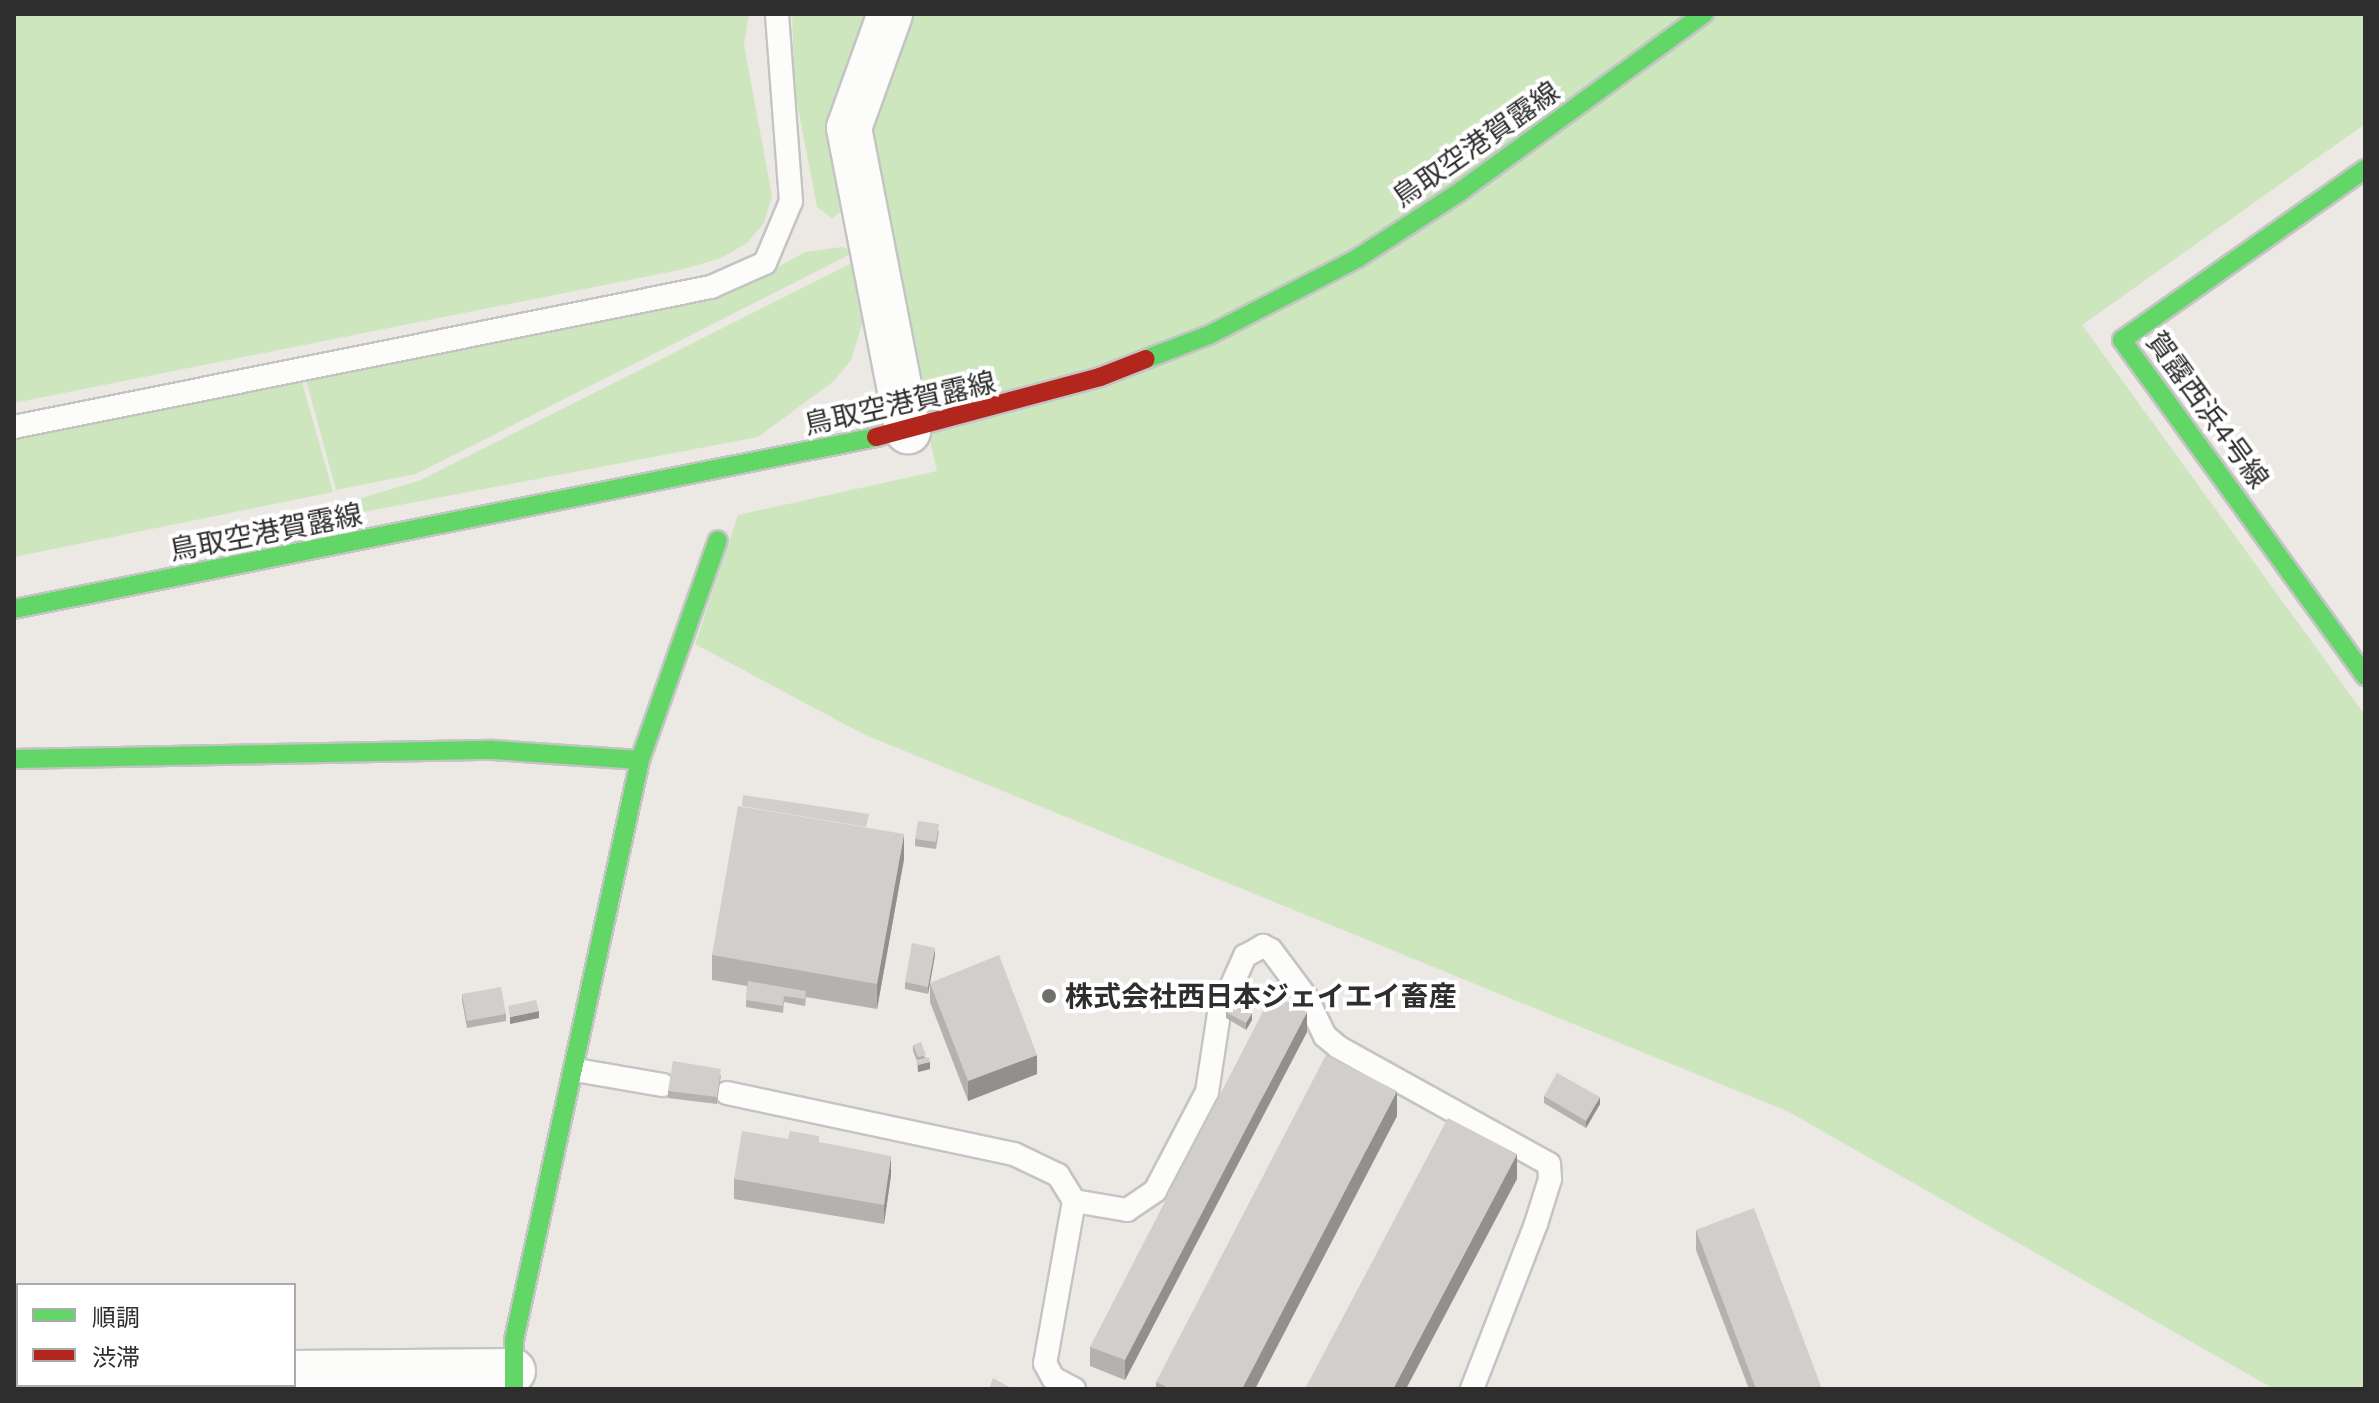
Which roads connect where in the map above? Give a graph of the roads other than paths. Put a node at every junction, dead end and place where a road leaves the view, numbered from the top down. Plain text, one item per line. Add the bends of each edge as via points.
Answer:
1 (777, 14) edge
2 (890, 14) edge
3 (1704, 14) edge
4 (2362, 178) edge
5 (14, 427) edge
6 (908, 431) junction
7 (718, 540) dead end
8 (14, 609) edge
9 (2365, 676) edge
10 (14, 759) edge
11 (640, 760) junction
12 (576, 1070) junction
13 (663, 1085) dead end
14 (727, 1093) dead end
15 (1074, 1201) junction
16 (296, 1373) edge
17 (513, 1380) edge
18 (1074, 1389) edge
19 (1472, 1389) edge

1 - 5 lane via 791,201 765,263 711,287
2 - 6 street via 849,128
3 - 6 street, 鳥取空港賀露線 via 1448,200 1311,284 1140,363 1005,408
4 - 9 street, 賀露西浜4号線 via 2122,340
6 - 8 street, 鳥取空港賀露線
7 - 11 street
10 - 11 street via 493,750
11 - 12 street
12 - 13 lane
12 - 17 street via 514,1340
14 - 15 lane via 1014,1154 1058,1175
15 - 18 lane via 1045,1346 1053,1378
15 - 19 lane via 1127,1210 1155,1191 1207,1092 1219,1014 1245,956 1263,946 1306,997 1325,1036 1338,1047 1549,1164 1550,1179 1536,1224
16 - 17 street

